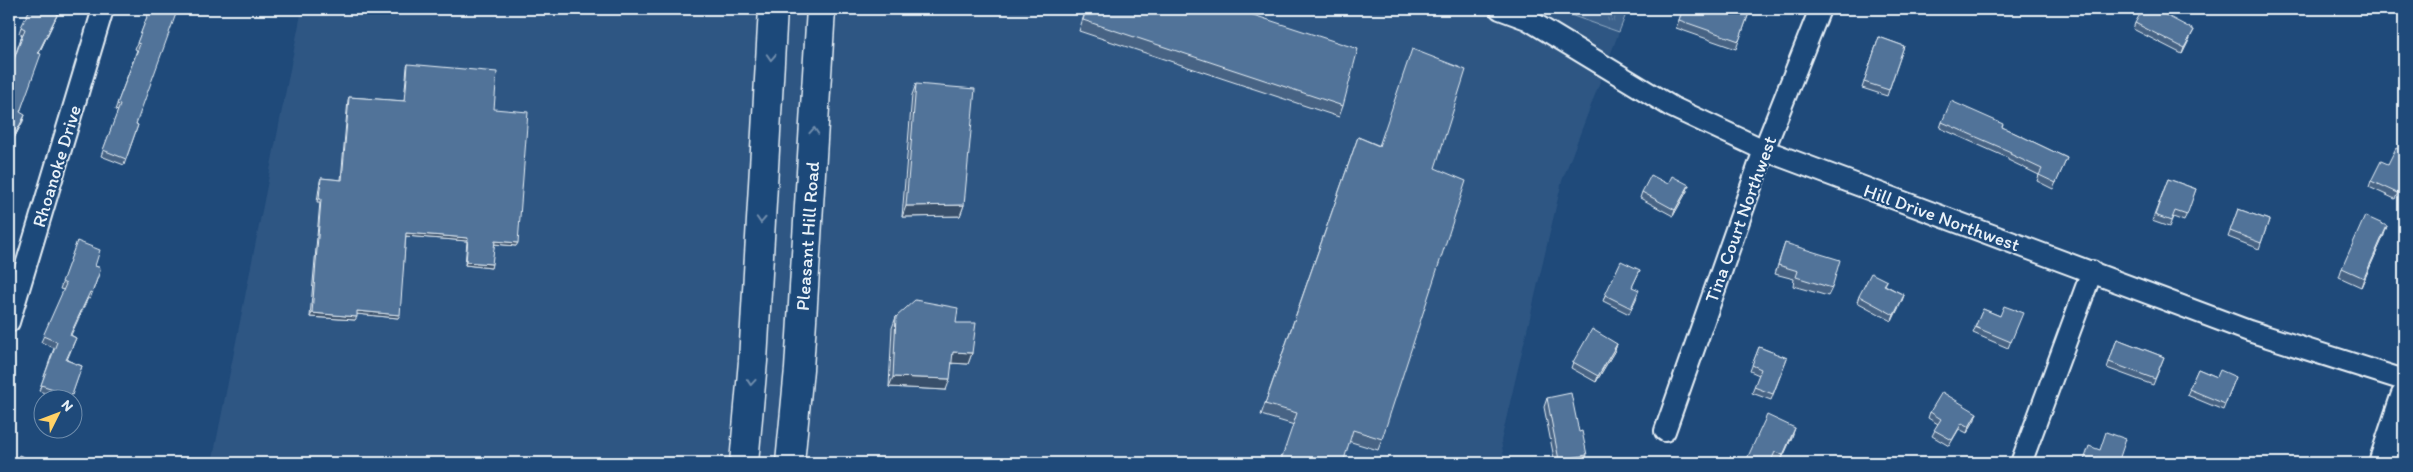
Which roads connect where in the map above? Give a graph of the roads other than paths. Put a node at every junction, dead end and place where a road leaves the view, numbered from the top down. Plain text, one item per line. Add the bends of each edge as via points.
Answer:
1 (103, 9) edge
2 (774, 9) edge
3 (821, 9) edge
4 (1500, 9) edge
5 (1820, 9) edge
6 (1764, 150) junction
7 (2092, 271) junction
8 (9, 322) edge
9 (2404, 380) edge
10 (2404, 397) edge
11 (1665, 432) dead end
12 (744, 463) edge
13 (790, 463) edge
14 (2021, 463) edge
15 (2382, 463) edge

1 - 8 street, Rhoanoke Drive
2 -> 12 highway
13 -> 3 highway, Pleasant Hill Road via 799,369
4 - 6 street, Hill Drive Northwest via 1527,19 1672,107
5 - 6 street, Tina Court Northwest
6 - 7 street, Hill Drive Northwest
6 - 11 street, Tina Court Northwest
7 - 9 street, Hill Drive Northwest via 2249,331
7 - 14 street
10 - 15 street

